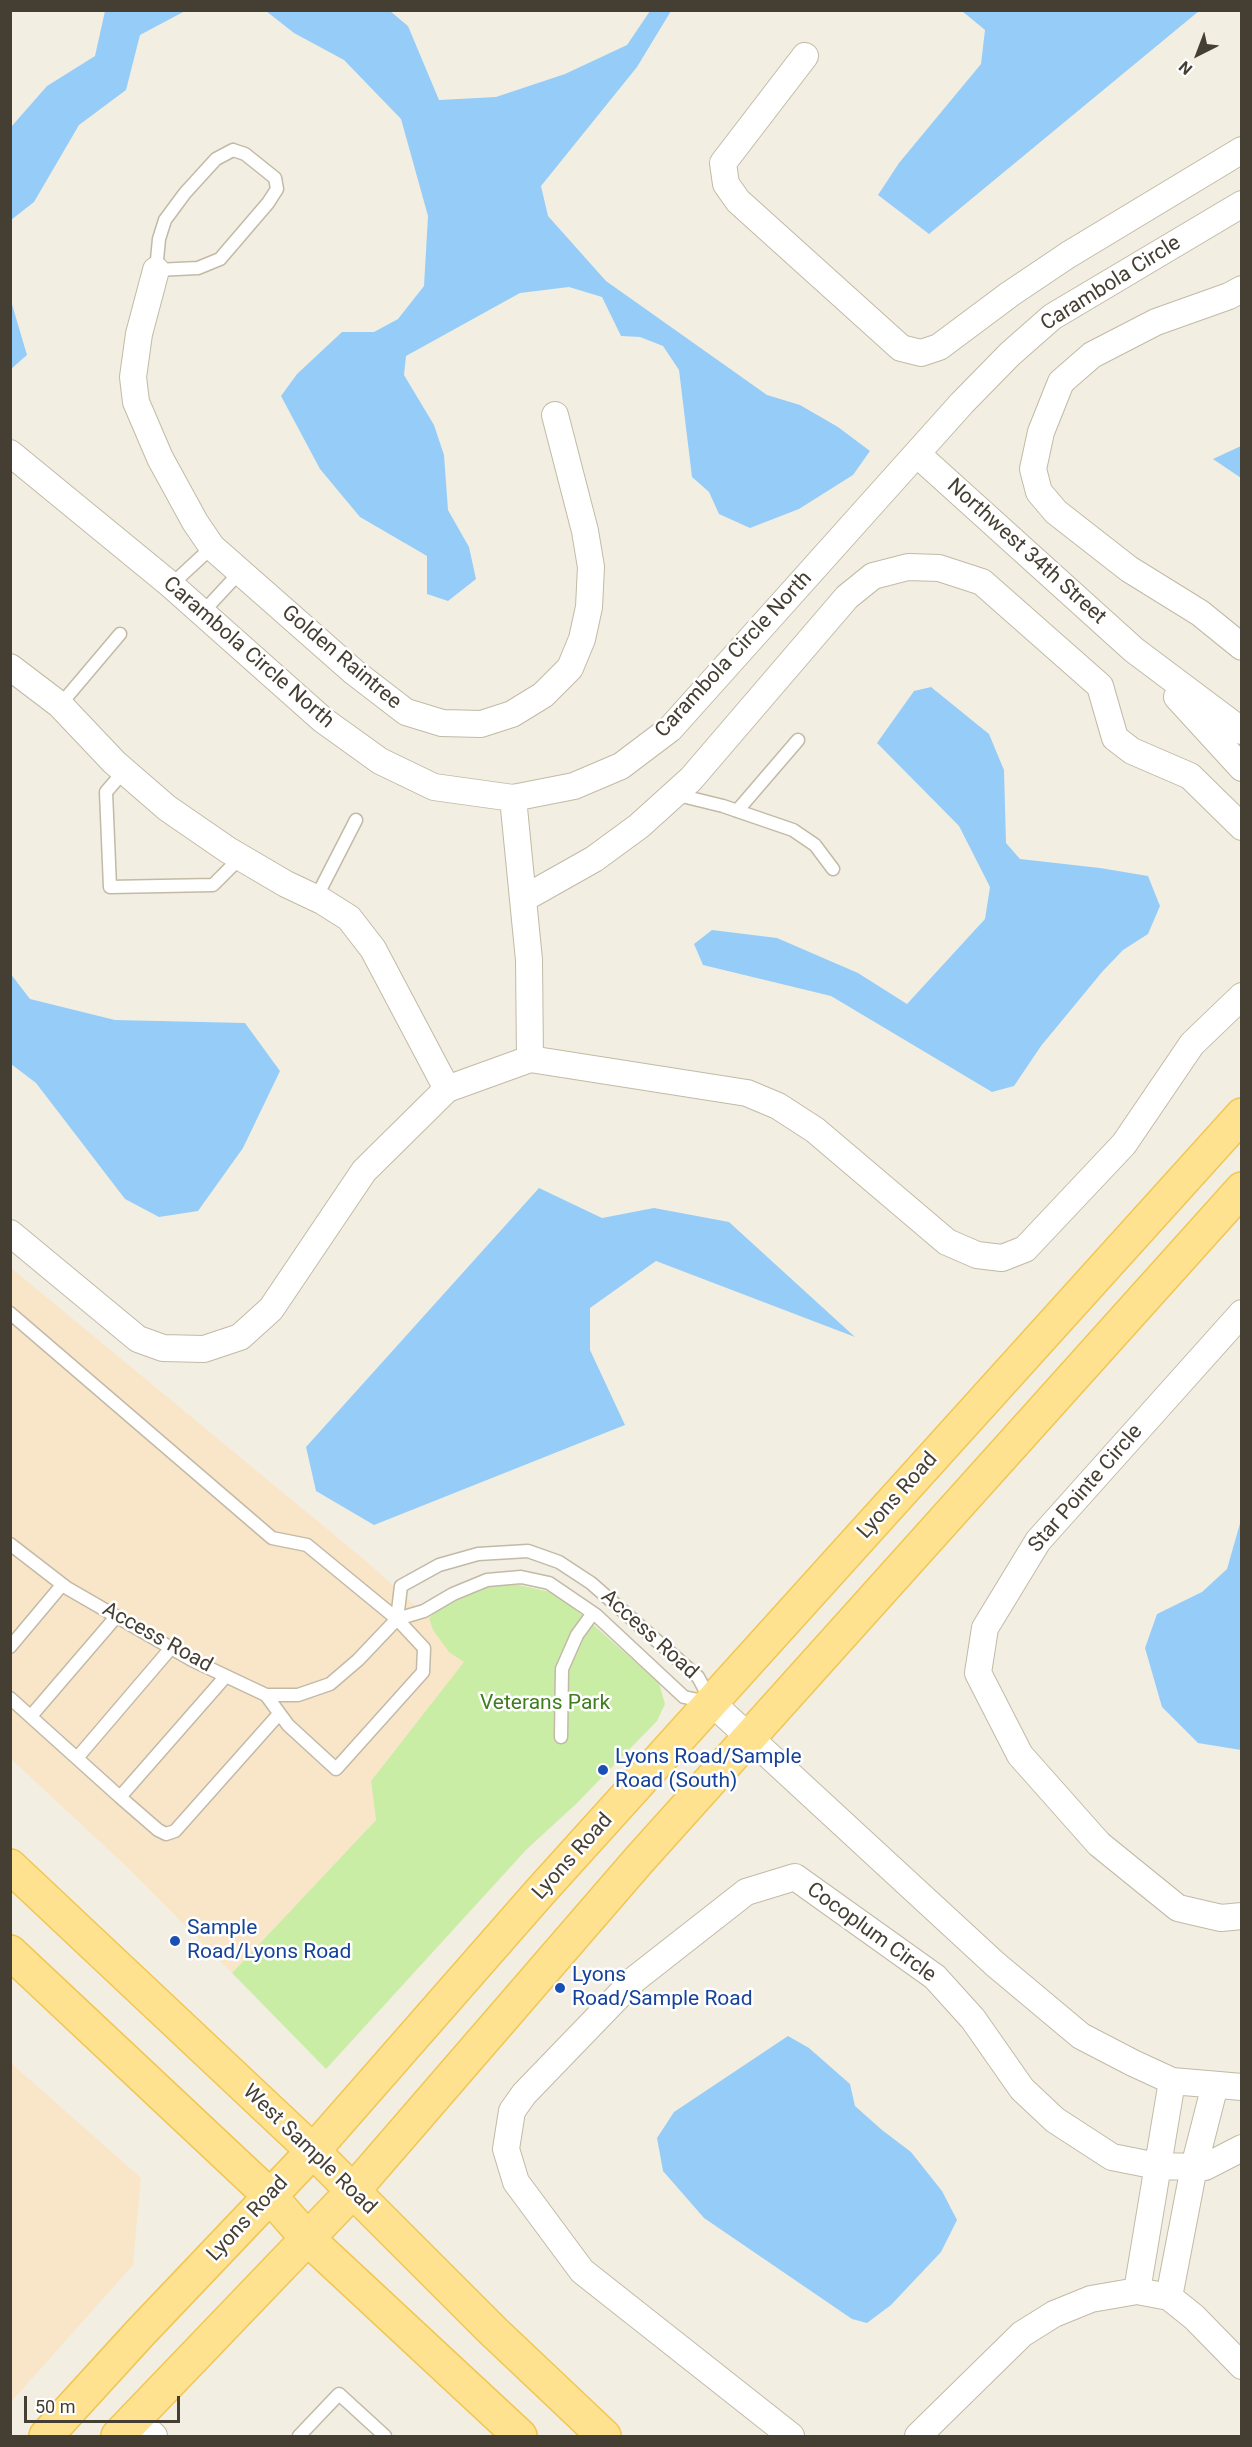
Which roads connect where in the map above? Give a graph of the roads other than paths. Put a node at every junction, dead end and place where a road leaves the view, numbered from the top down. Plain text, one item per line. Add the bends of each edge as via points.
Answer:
1 (806, 56) dead end
2 (1242, 150) edge
3 (1242, 204) edge
4 (156, 270) junction
5 (1242, 289) edge
6 (555, 415) dead end
7 (10, 453) edge
8 (917, 454) junction
9 (212, 547) junction
10 (240, 572) junction
11 (171, 585) junction
12 (202, 613) junction
13 (120, 634) dead end
14 (1242, 647) edge
15 (1134, 650) junction
16 (10, 667) edge
17 (60, 705) junction
18 (1242, 731) edge
19 (798, 740) dead end
20 (1242, 768) edge
21 (124, 771) junction
22 (674, 794) junction
23 (513, 798) junction
24 (737, 811) junction
25 (356, 820) dead end
26 (1242, 827) edge
27 (240, 857) junction
28 (833, 869) dead end
29 (316, 898) junction
30 (523, 899) junction
31 (1242, 996) edge
32 (530, 1059) junction
33 (447, 1089) junction
34 (1242, 1115) edge
35 (1242, 1189) edge
36 (10, 1233) edge
37 (10, 1313) edge
38 (1242, 1313) edge
39 (12, 1549) edge
40 (63, 1585) junction
41 (593, 1613) junction
42 (116, 1617) junction
43 (397, 1619) junction
44 (10, 1647) edge
45 (171, 1648) junction
46 (226, 1676) junction
47 (266, 1695) junction
48 (10, 1698) edge
49 (712, 1703) junction
50 (279, 1714) junction
51 (31, 1716) junction
52 (561, 1737) dead end
53 (749, 1737) junction
54 (77, 1758) junction
55 (120, 1797) junction
56 (10, 1866) edge
57 (1242, 1916) edge
58 (10, 1952) edge
59 (1172, 2080) junction
60 (1215, 2085) junction
61 (1242, 2087) edge
62 (1242, 2148) edge
63 (313, 2151) junction
64 (1157, 2166) junction
65 (1194, 2167) junction
66 (352, 2192) junction
67 (270, 2196) junction
68 (306, 2237) junction
69 (1137, 2291) junction
70 (1169, 2297) junction
71 (1242, 2366) edge
72 (136, 2430) edge
73 (46, 2436) edge
74 (298, 2436) edge
75 (385, 2436) edge
76 (520, 2436) edge
77 (604, 2436) edge
78 (791, 2436) edge
79 (918, 2436) edge

1 - 2 street via 723,163 726,184 738,201 901,348 921,353 939,347 1068,255
3 - 8 street, Carambola Circle via 1052,317 978,386
4 - 4 lane, Golden Raintree via 165,220 216,159 233,150 245,154 275,178 277,189 268,203 220,259 198,268
4 - 9 street, Golden Raintree via 133,376 136,402 160,458
5 - 14 street via 1156,322 1092,355 1061,382 1041,432 1033,469 1039,492 1064,519 1129,569 1200,613
6 - 10 street, Golden Raintree via 585,531 591,567 589,607 570,668 543,695 512,714 481,724 442,723 406,712
7 - 11 street, Carambola Circle North
8 - 15 street, Northwest 34th Street
8 - 23 street, Carambola Circle North via 670,729 621,766 574,786
9 - 10 street, Golden Raintree
9 - 11 lane
10 - 12 lane
11 - 12 street, Carambola Circle North
12 - 23 street, Carambola Circle North via 323,720 380,761 434,787
13 - 17 lane
15 - 18 street, Northwest 34th Street
15 - 20 street, Northwest 34th Street
16 - 17 street
17 - 21 street
19 - 24 lane
21 - 27 street via 167,808
21 - 27 lane via 106,792 110,887 213,885
22 - 24 lane
22 - 26 street via 847,597 873,576 908,567 939,568 982,582 1100,686 1115,738 1132,751 1190,776
22 - 30 street via 594,859
23 - 30 street
24 - 28 lane via 793,830 815,845
25 - 29 lane
27 - 29 street
29 - 33 street via 349,918 373,949
30 - 32 street via 530,960
31 - 32 street via 1192,1044 1124,1144 1025,1249 1002,1258 977,1255 946,1242 815,1130 778,1106 747,1093
32 - 33 street
33 - 36 street via 364,1171 271,1309 240,1337 204,1349 163,1348 138,1340
34 - 49 main road, Lyons Road
35 - 53 main road
37 - 43 lane via 272,1538 307,1545
38 - 57 street, Star Pointe Circle via 1038,1541 986,1628 978,1672 1020,1755 1099,1844 1178,1908 1221,1918
39 - 40 lane, Access Road
40 - 42 lane, Access Road
40 - 44 lane
41 - 43 lane, Access Road via 549,1584 521,1577 487,1580 424,1611
41 - 49 lane, Access Road via 684,1697
41 - 52 lane via 577,1635 562,1668
42 - 45 lane, Access Road
42 - 51 lane
43 - 47 lane, Access Road via 330,1684 297,1695
43 - 49 lane, Access Road via 401,1586 439,1565 478,1554 528,1551 559,1562 607,1596 698,1677
43 - 50 lane via 424,1648 423,1672 336,1769
45 - 46 lane, Access Road
45 - 54 lane
46 - 47 lane, Access Road
46 - 55 lane
47 - 50 lane
48 - 51 lane
49 - 53 street
49 - 63 main road, Lyons Road
50 - 55 lane via 175,1831 158,1830
51 - 54 lane
53 - 59 street via 995,1964 1081,2036
53 - 66 main road
54 - 55 lane
56 - 63 main road, West Sample Road
58 - 67 main road
59 - 60 street
59 - 64 street
60 - 61 street
60 - 65 street
62 - 65 street, Cocoplum Circle via 1205,2167
63 - 66 main road, West Sample Road
63 - 67 main road, Lyons Road
64 - 65 street, Cocoplum Circle
64 - 69 street
64 - 78 street, Cocoplum Circle via 1112,2157 1054,2120 1022,2088 973,2019 934,1977 795,1877 747,1892 635,1978 524,2094 512,2111 506,2149 516,2182 582,2271
65 - 70 street
66 - 68 main road
66 - 77 main road, West Sample Road
67 - 68 main road
67 - 73 main road, Lyons Road
68 - 72 main road
68 - 76 main road
69 - 70 street
69 - 79 street via 1091,2299 1054,2314 1022,2334
70 - 71 street
74 - 75 lane via 339,2394

